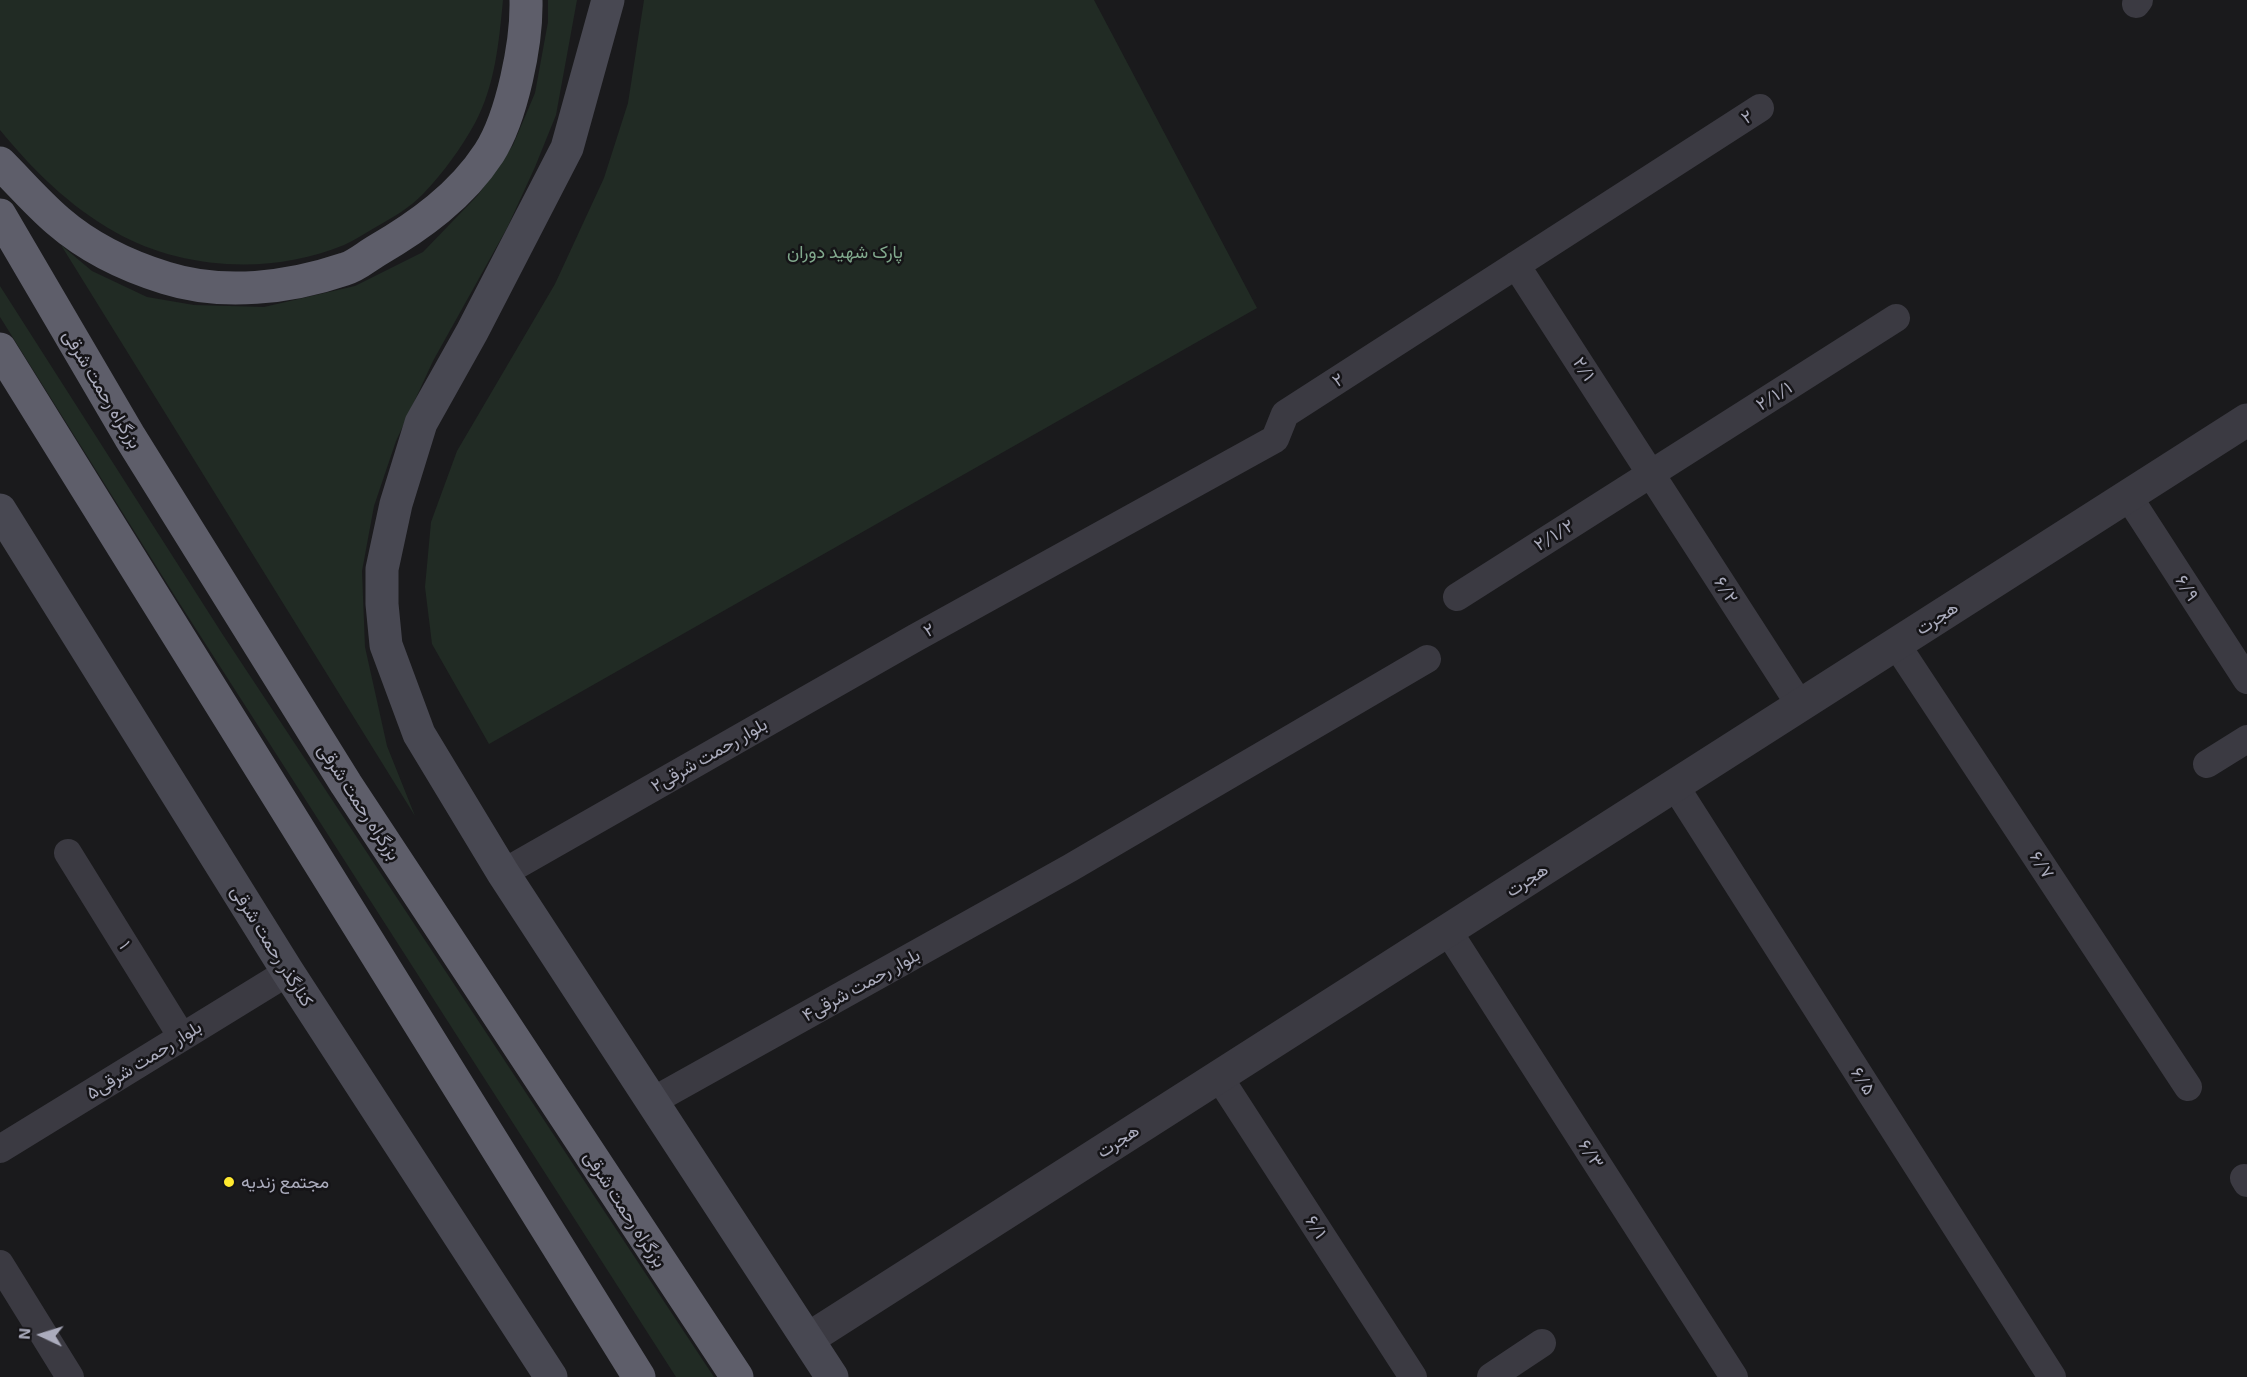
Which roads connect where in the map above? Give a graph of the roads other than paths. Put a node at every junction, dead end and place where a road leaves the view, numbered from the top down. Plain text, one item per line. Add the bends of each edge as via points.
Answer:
1 (526, 0) edge
2 (608, 0) edge
3 (1760, 108) dead end
4 (0, 163) edge
5 (0, 215) edge
6 (1516, 265) junction
7 (1896, 318) dead end
8 (0, 349) edge
9 (2247, 420) edge
10 (1651, 474) junction
11 (2128, 496) junction
12 (0, 510) edge
13 (1457, 597) dead end
14 (915, 638) joint
15 (1896, 644) junction
16 (1427, 659) dead end
17 (2247, 680) edge
18 (1800, 705) junction
19 (2247, 740) edge
20 (2207, 765) dead end
21 (1675, 786) junction
22 (68, 853) dead end
23 (503, 873) junction
24 (1448, 931) junction
25 (288, 972) junction
26 (182, 1037) junction
27 (1219, 1077) junction
28 (2188, 1087) dead end
29 (651, 1102) junction
30 (0, 1149) edge
31 (0, 1264) edge
32 (808, 1340) junction
33 (1542, 1343) dead end
34 (70, 1377) edge
35 (551, 1377) edge
36 (639, 1377) edge
37 (736, 1377) edge
38 (832, 1377) edge
39 (1413, 1377) edge
40 (1491, 1377) edge
41 (1734, 1377) edge
42 (2052, 1377) edge

1 - 4 highway via 515,90 489,153 446,203 408,232 347,269 288,284 224,289 166,279 108,255 58,221
2 - 23 main road via 567,148 421,423 396,504 382,569 387,645 400,688 419,734
3 - 6 street, ۲
5 - 37 highway, بزرگراه رحمت شرقی via 130,437 346,784
6 - 10 street, ۲/۱
6 - 14 street, ۲ via 1285,414 1275,439
7 - 10 street, ۲/۱/۱
8 - 36 highway
9 - 11 street, هجرت
10 - 13 street, ۲/۱/۲
10 - 18 street, ۶/۲
11 - 15 street, هجرت
11 - 17 street, ۶/۹
12 - 25 main road, کنارگذر رحمت شرقی
14 - 23 street, بلوار رحمت شرقی۲
15 - 18 street, هجرت
15 - 28 street, ۶/۷
16 - 29 street, بلوار رحمت شرقی۴ via 1070,868
18 - 21 street, هجرت
19 - 20 street
21 - 24 street, هجرت
21 - 42 street, ۶/۵
22 - 26 street, ۱
23 - 29 main road
24 - 27 street, هجرت
24 - 41 street, ۶/۳
25 - 26 street, ۵بلوار رحمت شرقی
25 - 35 main road, کنارگذر رحمت شرقی
26 - 30 street, ۵بلوار رحمت شرقی
27 - 32 street, هجرت
27 - 39 street, ۶/۱
29 - 32 main road
31 - 34 street
32 - 38 main road
33 - 40 street

